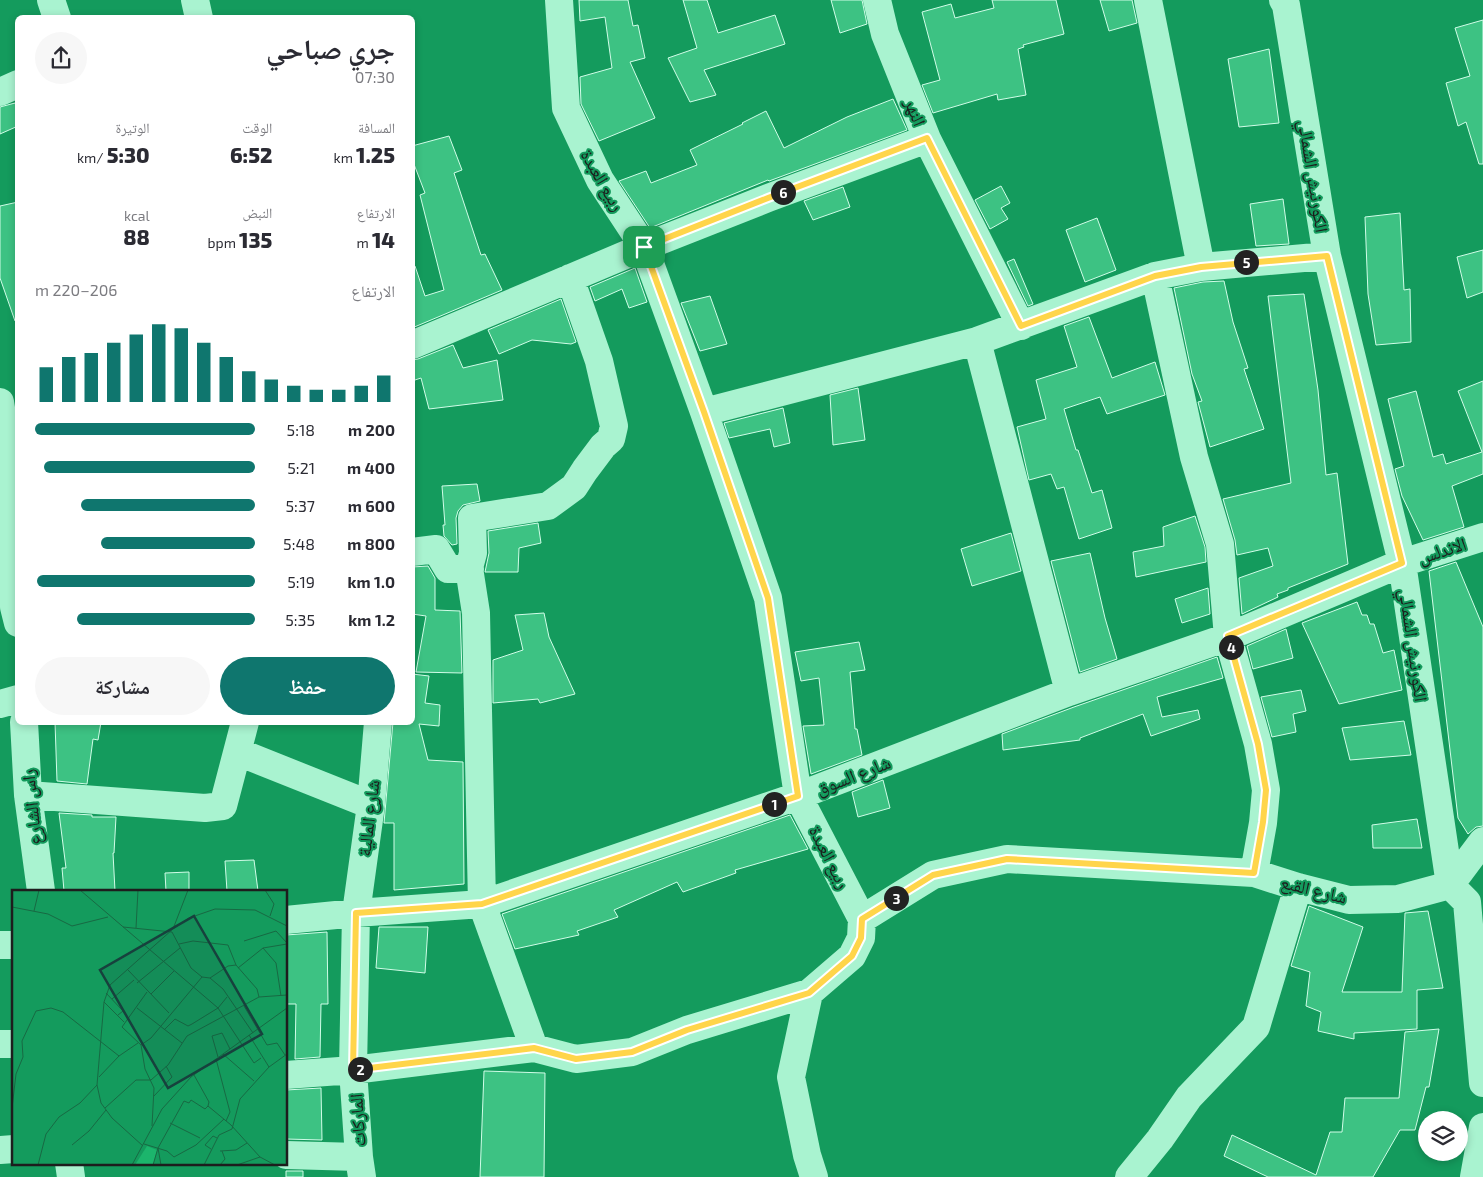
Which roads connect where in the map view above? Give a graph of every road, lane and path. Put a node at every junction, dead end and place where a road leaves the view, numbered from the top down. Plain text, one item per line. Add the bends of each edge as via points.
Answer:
1 (51, 0) edge
2 (195, 0) edge
3 (559, 0) edge
4 (877, 0) edge
5 (1148, 0) edge
6 (1283, 0) edge
7 (56, 15) edge
8 (198, 15) edge
9 (15, 85) edge
10 (0, 92) edge
11 (927, 138) junction
12 (644, 247) junction
13 (1327, 256) junction
14 (1201, 267) junction
15 (1155, 276) junction
16 (570, 278) junction
17 (1021, 326) junction
18 (978, 341) junction
19 (415, 344) edge
20 (0, 402) edge
21 (704, 412) junction
22 (1483, 537) edge
23 (415, 552) edge
24 (1402, 563) junction
25 (470, 569) junction
26 (11, 611) edge
27 (1228, 636) junction
28 (1069, 692) junction
29 (15, 700) edge
30 (0, 704) edge
31 (24, 725) edge
32 (244, 725) edge
33 (378, 725) edge
34 (238, 752) junction
35 (28, 795) junction
36 (798, 796) junction
37 (371, 804) junction
38 (1483, 841) edge
39 (1254, 873) junction
40 (1298, 887) junction
41 (41, 890) edge
42 (1467, 903) edge
43 (482, 904) junction
44 (356, 913) junction
45 (862, 919) junction
46 (288, 920) edge
47 (809, 993) junction
48 (534, 1048) junction
49 (353, 1070) junction
50 (288, 1074) edge
51 (1483, 1083) edge
52 (1483, 1128) edge
53 (288, 1155) edge
54 (69, 1164) edge
55 (361, 1167) edge
56 (71, 1177) edge
57 (814, 1177) edge
58 (1129, 1177) edge
59 (1474, 1177) edge

1 - 7 street
2 - 8 street
3 - 12 street, ربيع العبدة via 566,108 600,180
4 - 11 street, النهر via 885,34
5 - 14 street
6 - 13 street, الكورنيش الشمالي
9 - 10 street
11 - 12 street
11 - 17 street, النهر
12 - 16 street
12 - 21 street, ربيع العبدة
13 - 14 street
13 - 24 street, الكورنيش الشمالي
14 - 15 street
15 - 17 street
15 - 27 street via 1194,457 1220,544
16 - 19 street
16 - 25 street via 599,361 614,426 611,439 574,487 548,506 472,518
17 - 18 street
18 - 21 street
18 - 28 street
20 - 26 street via 13,483
21 - 36 street, ربيع العبدة via 768,598
22 - 24 street, الاندلس
23 - 25 street via 436,549 448,569
24 - 27 street, شارع السوق
24 - 42 street, الكورنيش الشمالي
25 - 43 street via 476,613
27 - 28 street, شارع السوق
27 - 39 street via 1258,744 1266,790
28 - 36 street, شارع السوق
29 - 30 street
31 - 35 street, راس الشارع
32 - 34 street
33 - 37 street, شارع المالية
34 - 35 street via 223,806 205,808
34 - 37 street
35 - 41 street, راس الشارع
36 - 43 street, شارع السوق
36 - 45 street, ربيع العبدة
37 - 44 street, شارع المالية
38 - 42 street
39 - 40 street, شارع القبع
39 - 45 street, شارع القبع via 1007,859 933,875
40 - 42 street, شارع القبع via 1349,900
40 - 58 street via 1256,1028 1189,1097
42 - 51 street, الكورنيش الشمالي
43 - 44 street, شارع السوق
43 - 48 street
44 - 46 street, شارع السوق
44 - 49 street, الماركات
45 - 47 street via 861,938 852,956
47 - 48 street via 687,1030 632,1052 576,1059
47 - 57 street via 791,1077
48 - 49 street
49 - 50 street
49 - 55 street, الماركات
52 - 59 street
53 - 55 street
54 - 56 street

